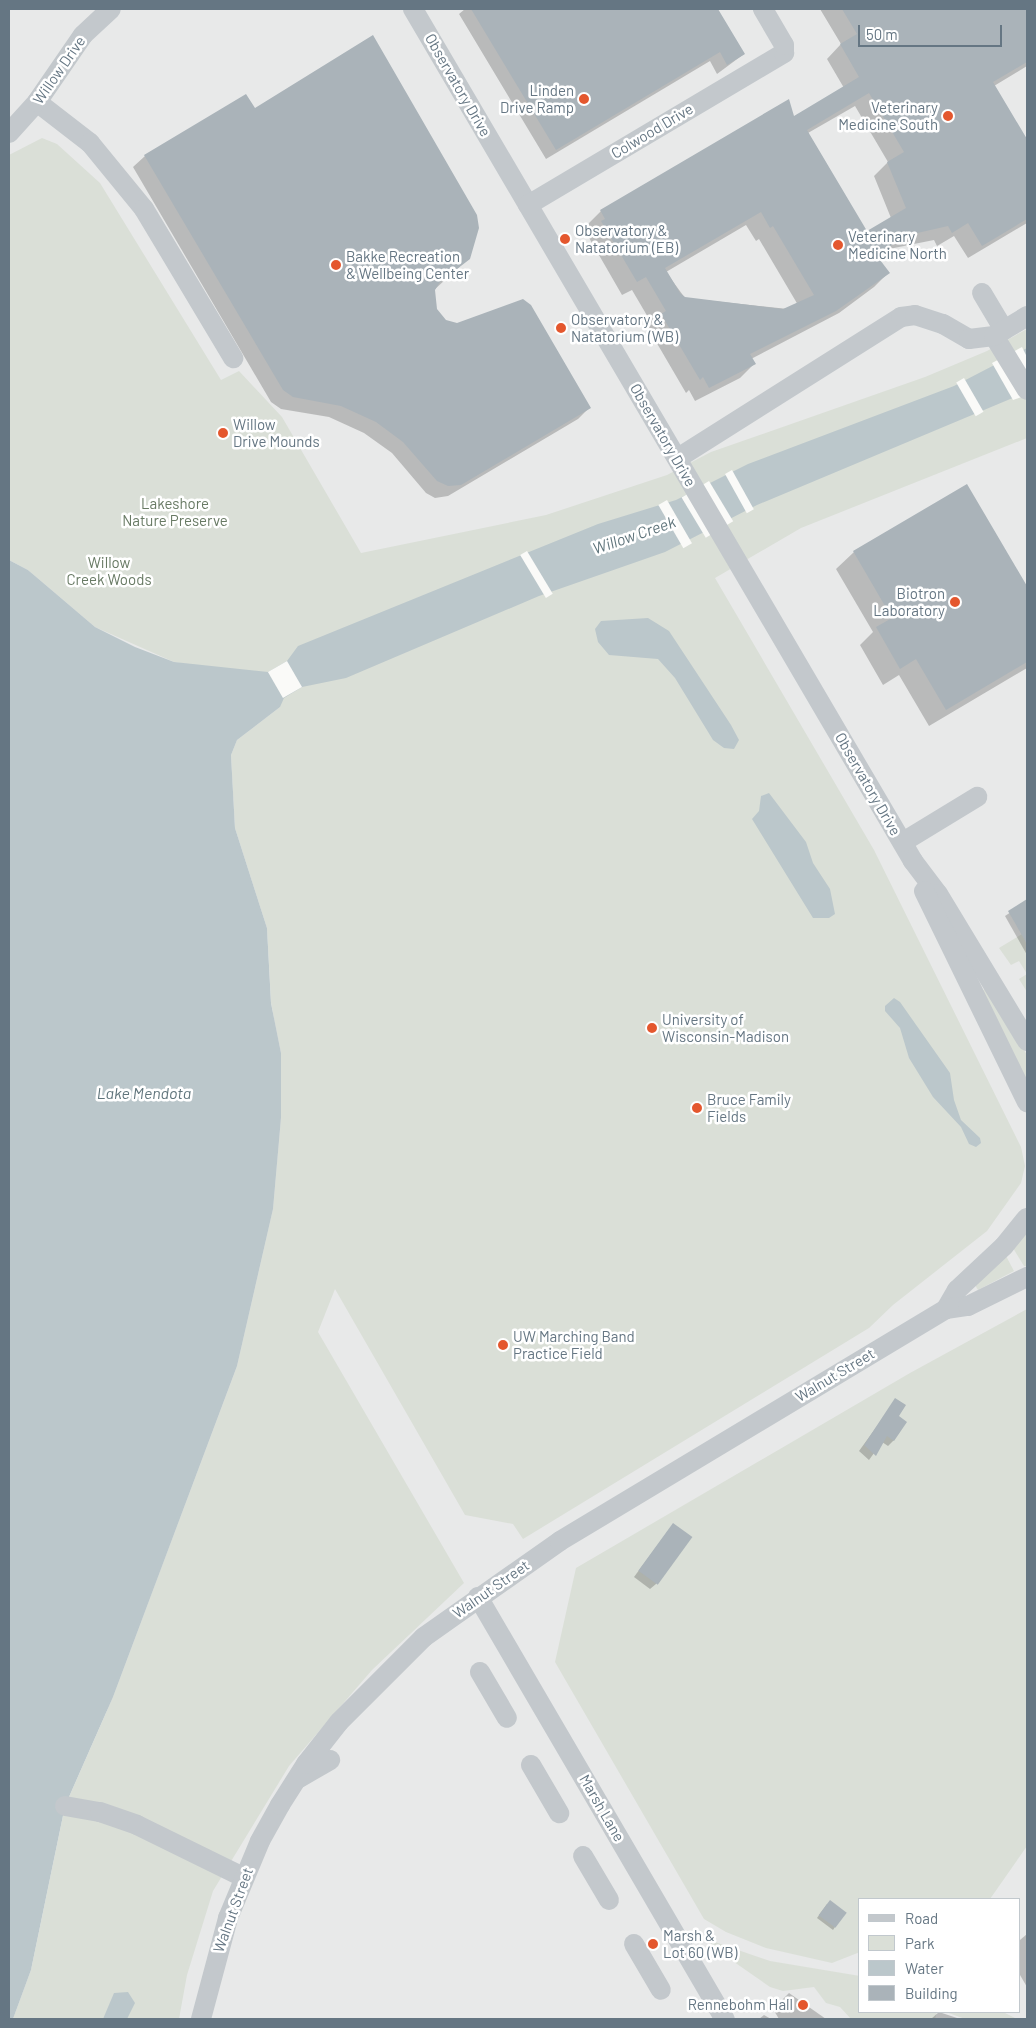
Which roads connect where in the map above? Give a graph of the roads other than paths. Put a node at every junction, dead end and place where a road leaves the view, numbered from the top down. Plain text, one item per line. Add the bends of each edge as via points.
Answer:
1 (111, 9) edge
2 (413, 9) edge
3 (763, 9) edge
4 (37, 102) junction
5 (9, 133) edge
6 (528, 205) junction
7 (982, 293) dead end
8 (1027, 316) edge
9 (999, 333) junction
10 (233, 358) dead end
11 (1027, 390) edge
12 (678, 458) junction
13 (977, 797) dead end
14 (903, 842) junction
15 (913, 861) junction
16 (1027, 1041) edge
17 (1027, 1102) edge
18 (1027, 1218) edge
19 (1027, 1277) edge
20 (946, 1309) junction
21 (478, 1597) junction
22 (480, 1672) dead end
23 (507, 1718) dead end
24 (330, 1760) dead end
25 (530, 1765) dead end
26 (295, 1781) junction
27 (65, 1806) dead end
28 (559, 1813) dead end
29 (583, 1856) dead end
30 (263, 1863) dead end
31 (244, 1875) junction
32 (609, 1900) dead end
33 (634, 1944) dead end
34 (661, 1990) dead end
35 (208, 2018) edge
36 (725, 2019) edge

1 - 4 street, Willow Drive via 83,35
2 - 6 street, Observatory Drive
3 - 6 street, Colwood Drive via 780,51
4 - 5 street, Willow Drive
4 - 10 street via 90,144 144,209
6 - 12 street, Observatory Drive
7 - 9 street
8 - 9 street
9 - 11 street via 1005,354
9 - 12 street via 969,339 943,324 915,316 901,317
12 - 14 street, Observatory Drive
13 - 14 street
14 - 15 street, Observatory Drive
15 - 16 street, Observatory Drive via 938,894
15 - 17 street, Observatory Drive via 927,900
18 - 20 street, Walnut Street via 1004,1246 957,1290
19 - 20 street, Walnut Street via 968,1306
20 - 21 street, Walnut Street via 560,1541
21 - 26 street, Walnut Street via 424,1637 395,1665 339,1722
21 - 36 street, Marsh Lane
22 - 23 street
24 - 26 street
25 - 28 street
26 - 31 street, Walnut Street via 260,1840
27 - 31 street via 100,1812 137,1825
29 - 32 street
30 - 31 street
31 - 35 street, Walnut Street
33 - 34 street

